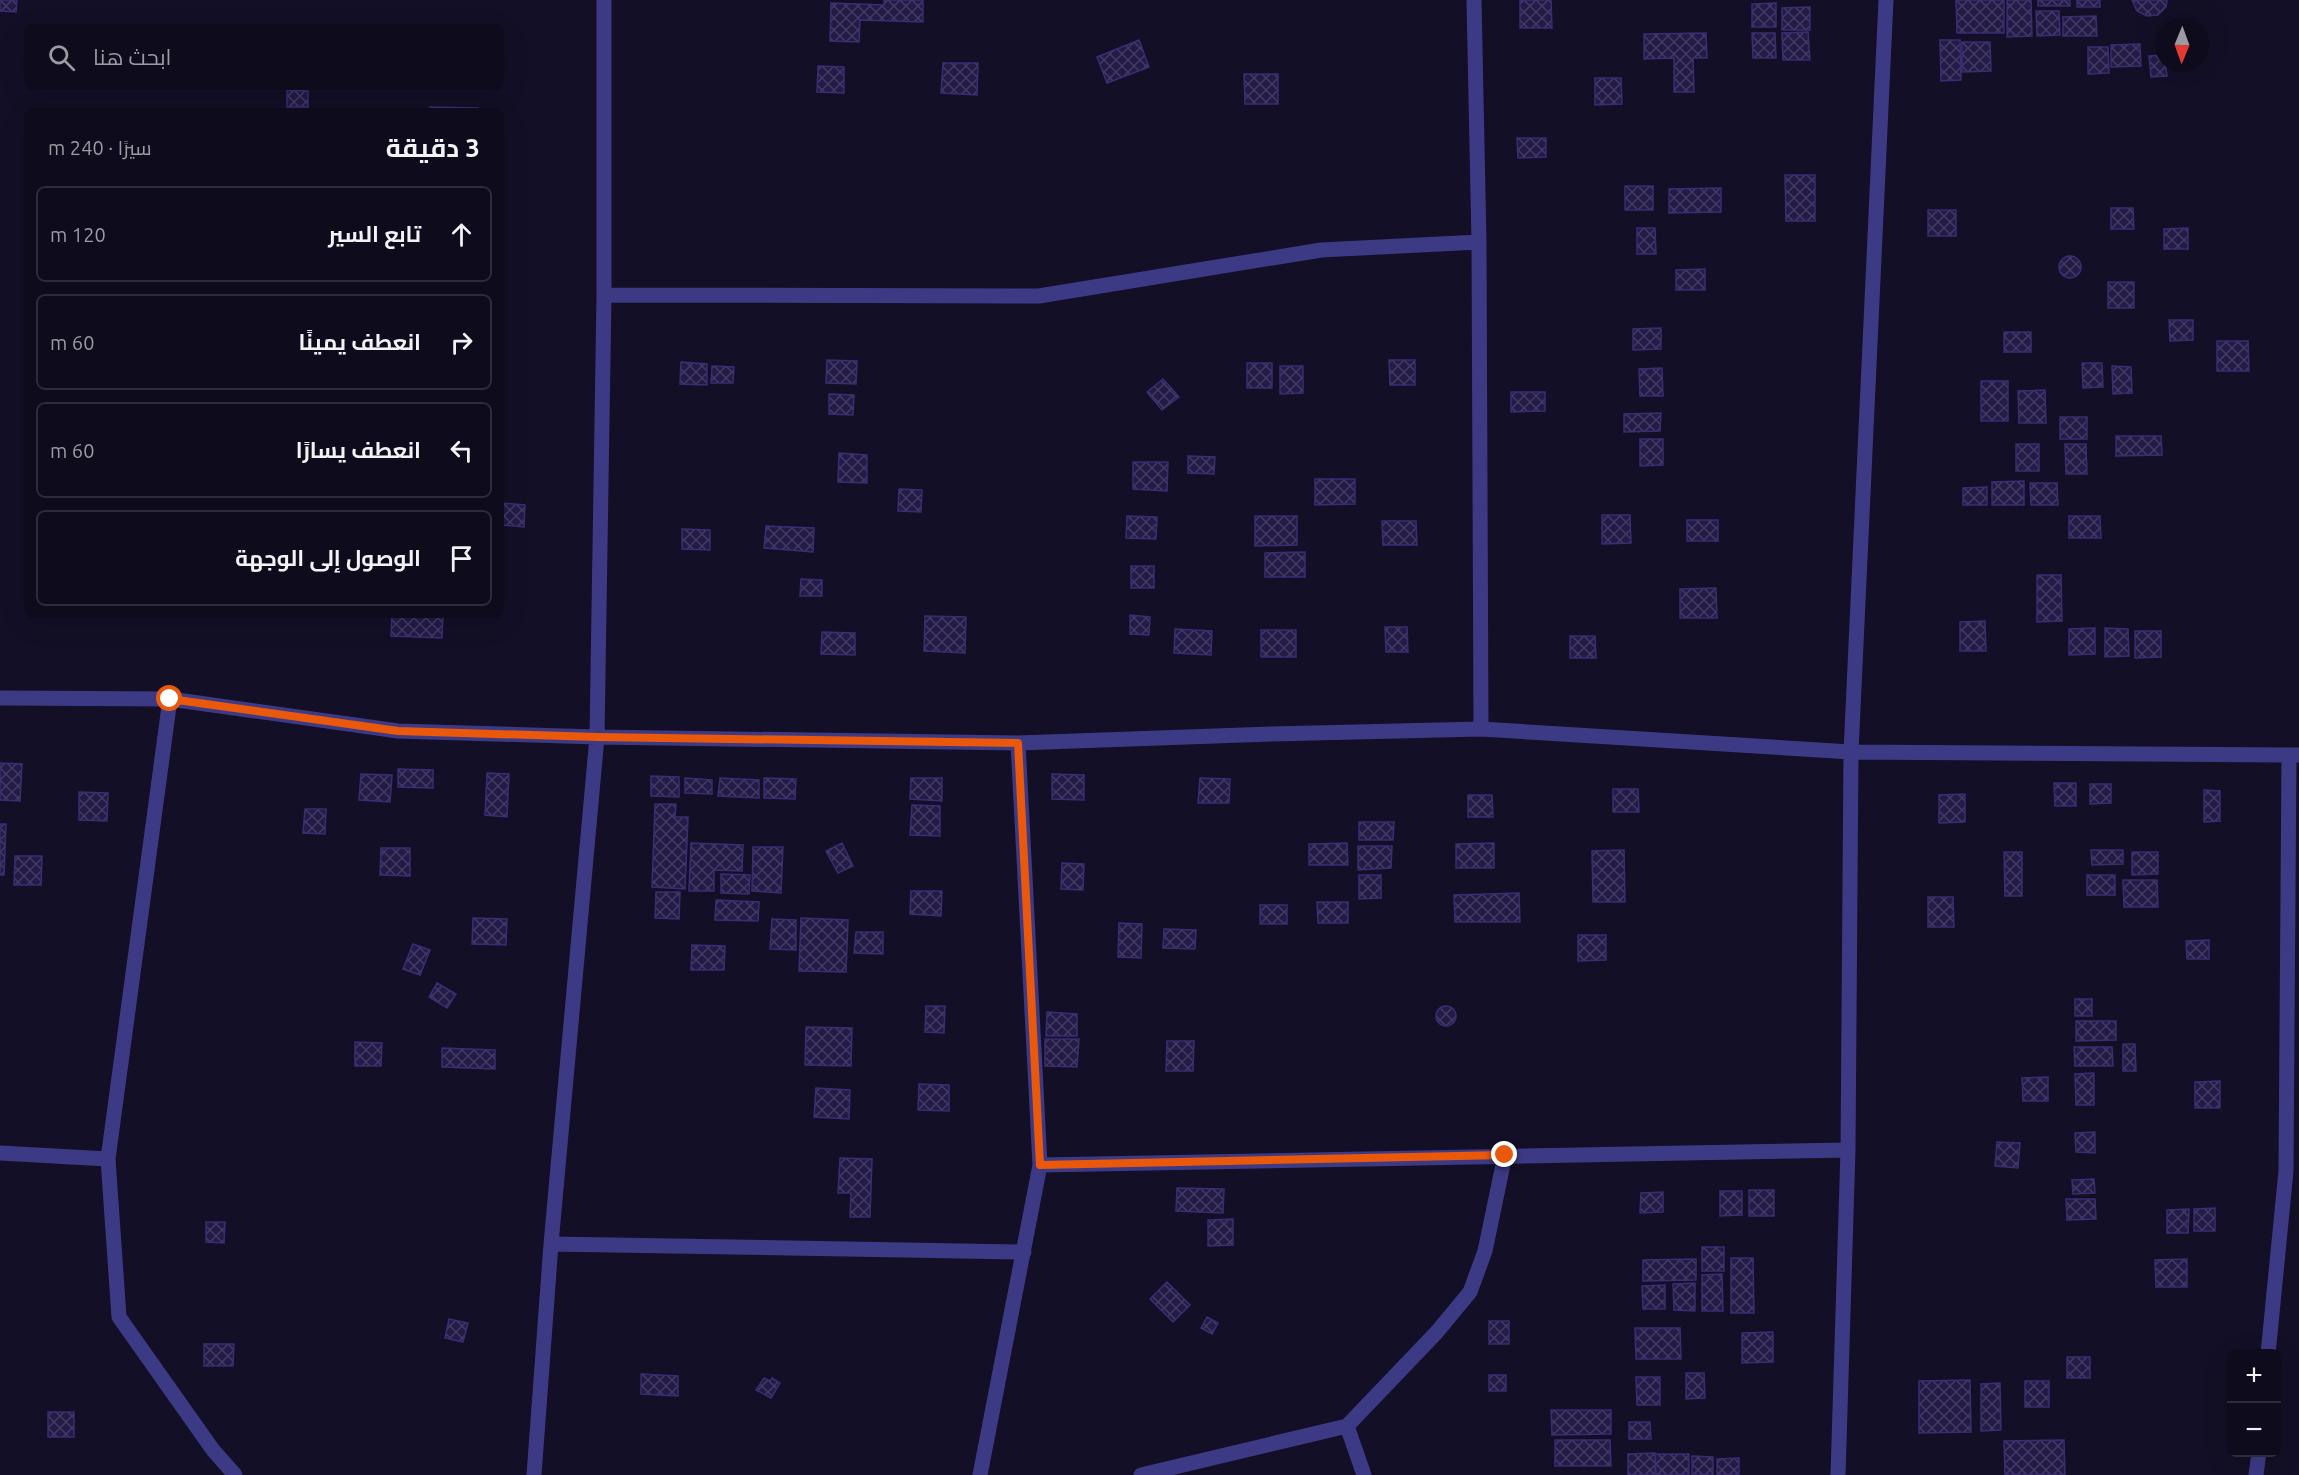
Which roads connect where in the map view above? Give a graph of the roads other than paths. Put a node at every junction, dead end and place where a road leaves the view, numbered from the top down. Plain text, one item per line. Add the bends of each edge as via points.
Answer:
1 (604, 0) edge
2 (1474, 0) edge
3 (1886, 0) edge
4 (1479, 242) junction
5 (604, 296) junction
6 (0, 698) edge
7 (170, 699) junction
8 (1481, 729) junction
9 (597, 737) junction
10 (1018, 743) junction
11 (1851, 752) junction
12 (2294, 755) edge
13 (1848, 1150) junction
14 (0, 1153) edge
15 (1505, 1155) junction
16 (108, 1158) junction
17 (1040, 1165) junction
18 (2293, 1171) edge
19 (551, 1244) junction
20 (1024, 1252) junction
21 (2269, 1349) edge
22 (1347, 1426) junction
23 (2258, 1457) edge
24 (236, 1475) edge
25 (534, 1475) edge
26 (980, 1475) edge
27 (1141, 1475) edge
28 (1364, 1475) edge
29 (1838, 1475) edge
30 (2256, 1475) edge

1 - 5 street
2 - 4 street
3 - 11 street
4 - 5 street via 1321,250 1039,296
4 - 8 street
5 - 9 street
6 - 7 street
7 - 9 street via 398,731
7 - 16 street
8 - 10 street
8 - 11 street
9 - 10 street
9 - 19 street
10 - 17 street
11 - 12 street
11 - 13 street
12 - 18 street
13 - 15 street
13 - 29 street
14 - 16 street
15 - 17 street
15 - 22 street via 1485,1251 1470,1292
16 - 24 street via 119,1317 213,1450
17 - 20 street
18 - 21 street
19 - 20 street
19 - 25 street
20 - 26 street
22 - 27 street
22 - 28 street
23 - 30 street

